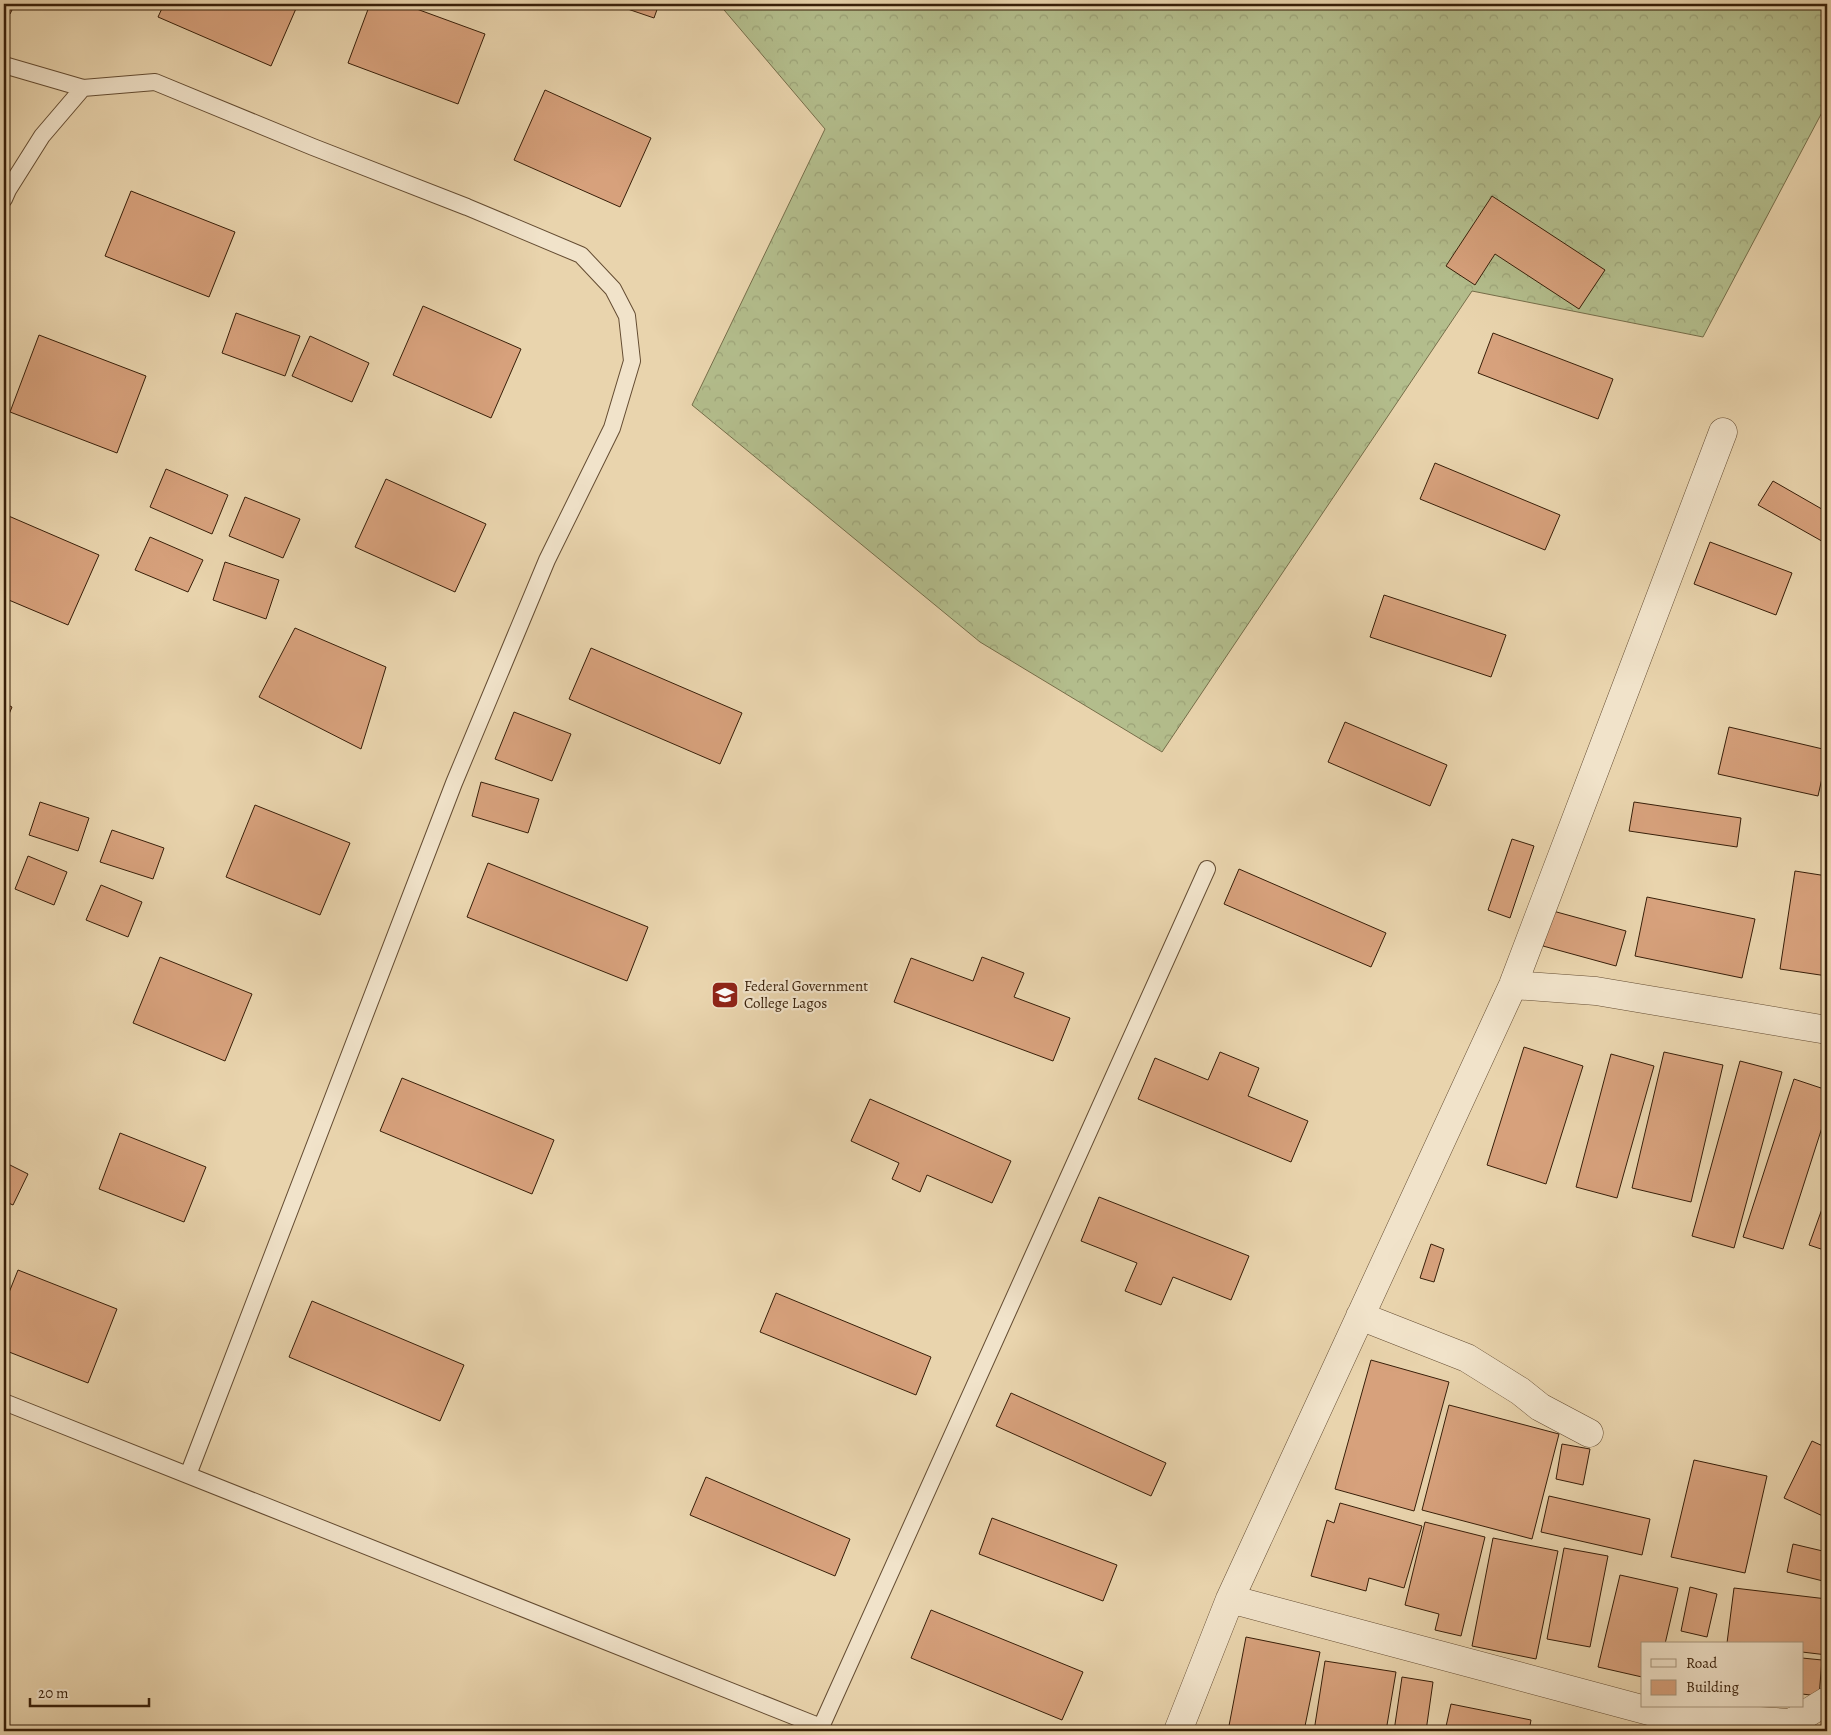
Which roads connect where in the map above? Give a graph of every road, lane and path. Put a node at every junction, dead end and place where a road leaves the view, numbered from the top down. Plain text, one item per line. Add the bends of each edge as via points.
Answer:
1 (4, 65) edge
2 (83, 88) junction
3 (4, 199) edge
4 (1723, 432) dead end
5 (1207, 869) dead end
6 (1513, 985) junction
7 (1827, 1030) edge
8 (1360, 1316) junction
9 (4, 1402) edge
10 (1589, 1433) dead end
11 (188, 1475) junction
12 (1230, 1599) junction
13 (1827, 1700) edge
14 (1663, 1723) edge
15 (1795, 1727) edge
16 (1178, 1731) edge

1 - 2 lane
2 - 3 lane via 42,136
2 - 11 lane via 155,82 581,255 613,289 627,316 632,361 612,428 547,560 454,783
4 - 6 street
5 - 11 lane via 821,1727
6 - 7 street via 1596,991
6 - 8 street
8 - 10 street via 1467,1358 1540,1407
8 - 12 street
9 - 11 lane
12 - 14 street
12 - 16 street
13 - 15 street
14 - 15 street

